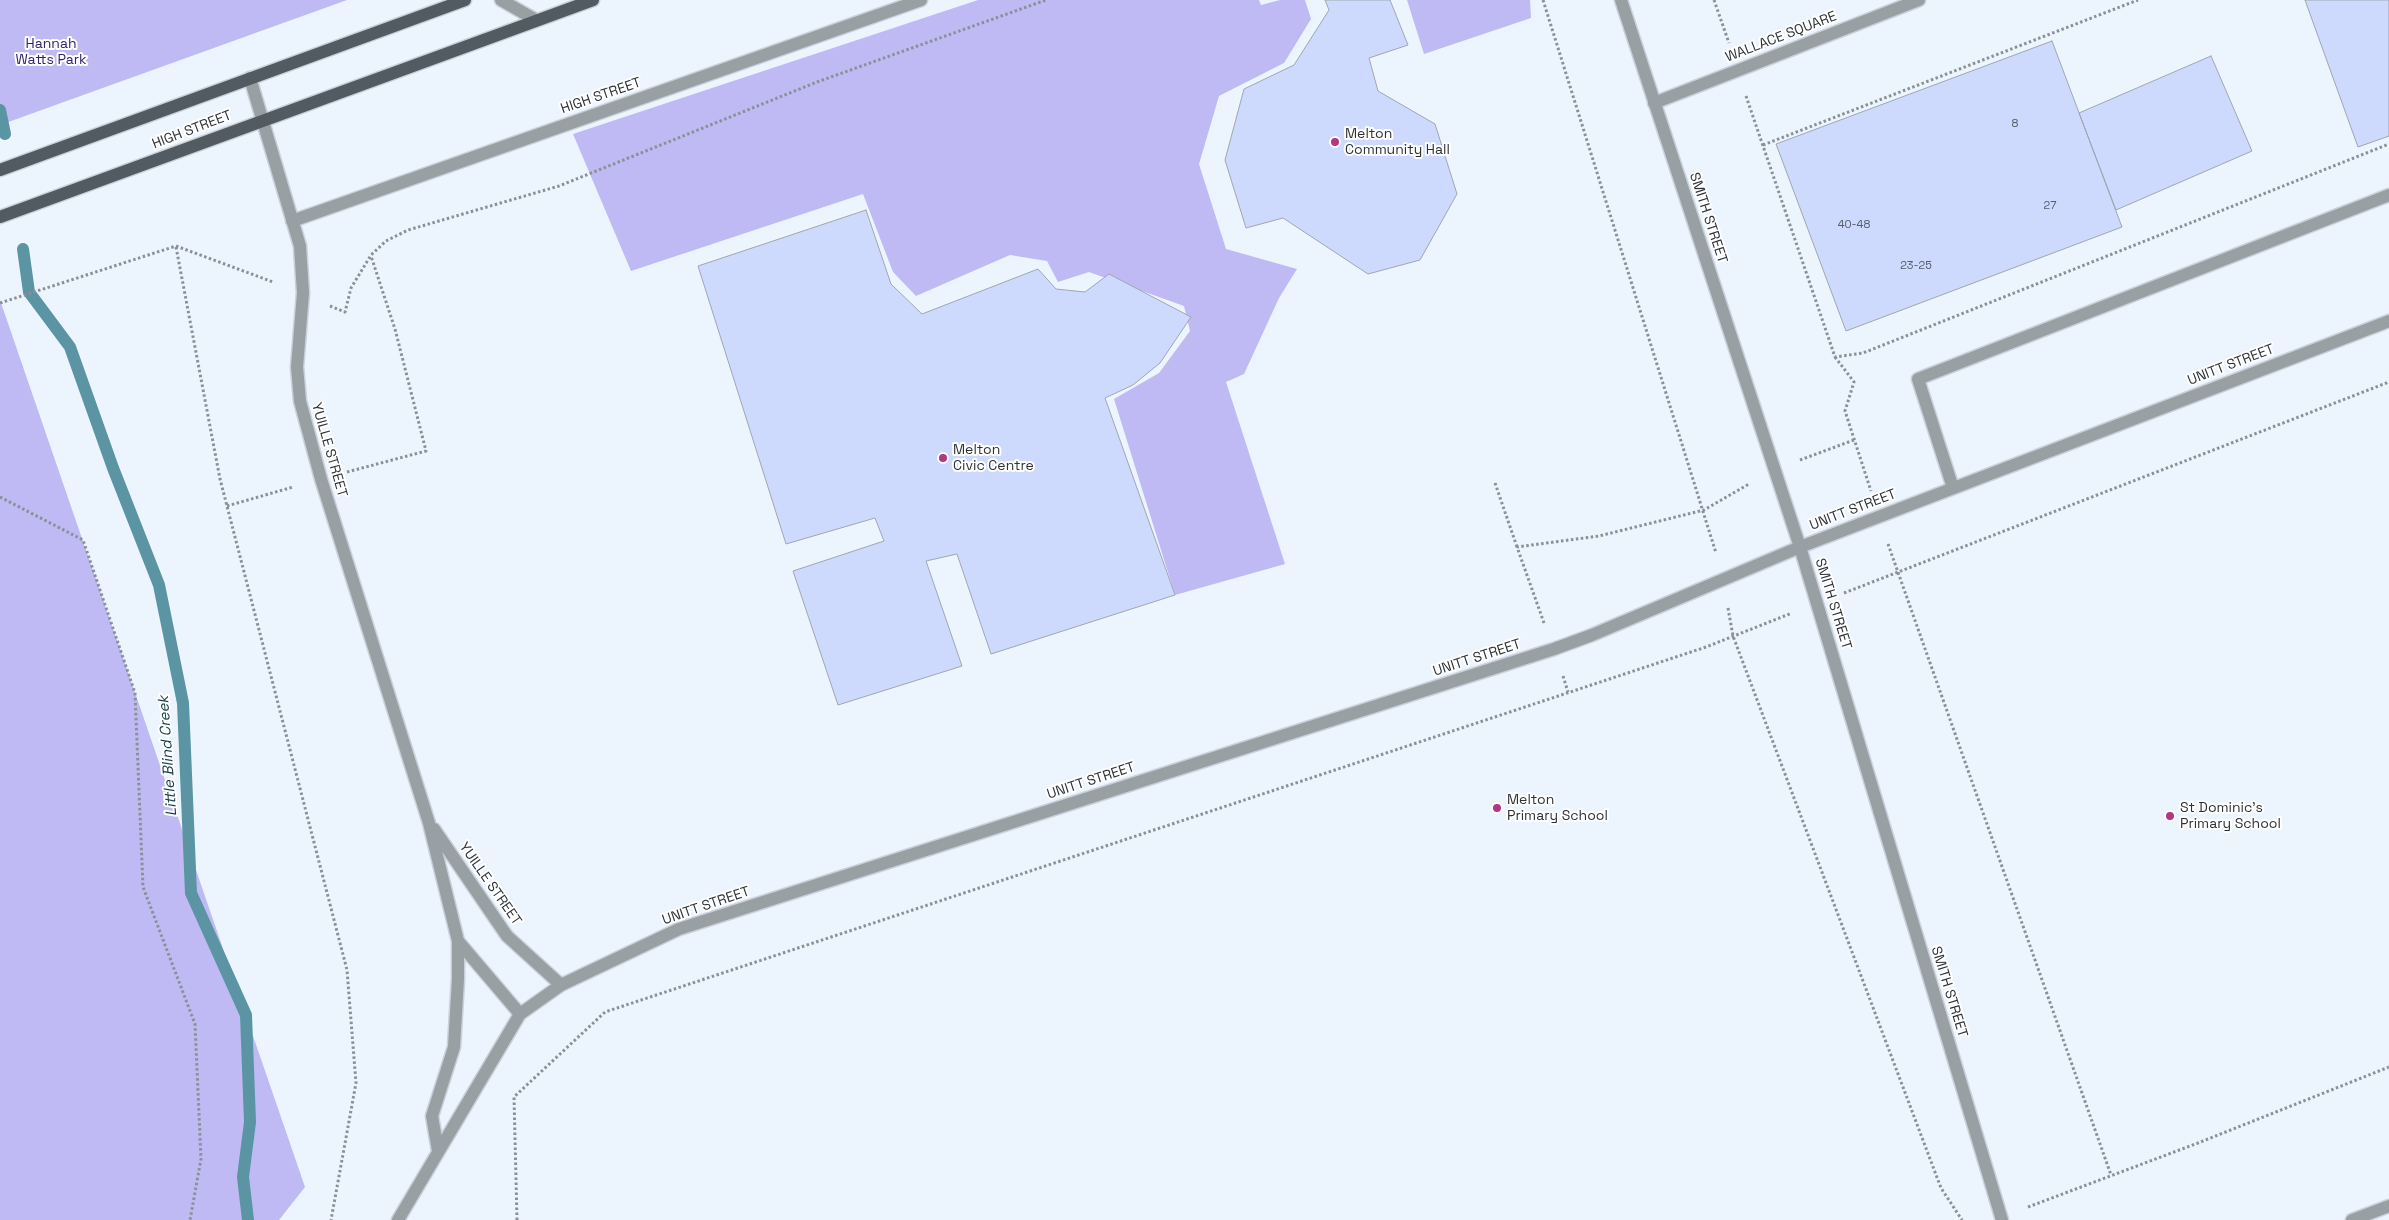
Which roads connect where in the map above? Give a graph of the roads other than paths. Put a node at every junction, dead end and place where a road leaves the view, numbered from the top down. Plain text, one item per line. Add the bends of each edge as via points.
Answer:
1 (465, 0) edge
2 (501, 0) edge
3 (593, 0) edge
4 (920, 0) edge
5 (1621, 0) edge
6 (1919, 0) edge
7 (536, 20) junction
8 (250, 78) junction
9 (1654, 103) junction
10 (261, 120) junction
11 (0, 170) edge
12 (2389, 195) edge
13 (0, 218) edge
14 (292, 220) junction
15 (2389, 321) edge
16 (1953, 488) junction
17 (1800, 547) junction
18 (429, 823) junction
19 (458, 941) junction
20 (561, 985) junction
21 (520, 1014) junction
22 (438, 1151) junction
23 (2389, 1206) edge
24 (2001, 1218) edge
25 (398, 1220) edge
26 (2352, 1220) edge

1 - 8 main road, HIGH STREET
2 - 7 street
3 - 7 main road, HIGH STREET
4 - 14 street, HIGH STREET
5 - 9 street, SMITH STREET
6 - 9 street, WALLACE SQUARE
7 - 10 main road, HIGH STREET
8 - 10 street, YUILLE STREET
8 - 11 main road, HIGH STREET
9 - 17 street, SMITH STREET
10 - 13 main road, HIGH STREET
10 - 14 street, YUILLE STREET
12 - 16 street via 1918,378
14 - 18 street, YUILLE STREET via 300,246 303,293 297,367 300,401 321,479
15 - 16 street, UNITT STREET
16 - 17 street, UNITT STREET
17 - 20 street, UNITT STREET via 1554,649 679,929
17 - 24 street, SMITH STREET
18 - 19 street, YUILLE STREET
18 - 20 street, YUILLE STREET via 507,936
19 - 21 street, YUILLE STREET
19 - 22 street via 454,1047 432,1116
20 - 21 street
21 - 22 street
22 - 25 street
23 - 26 street

